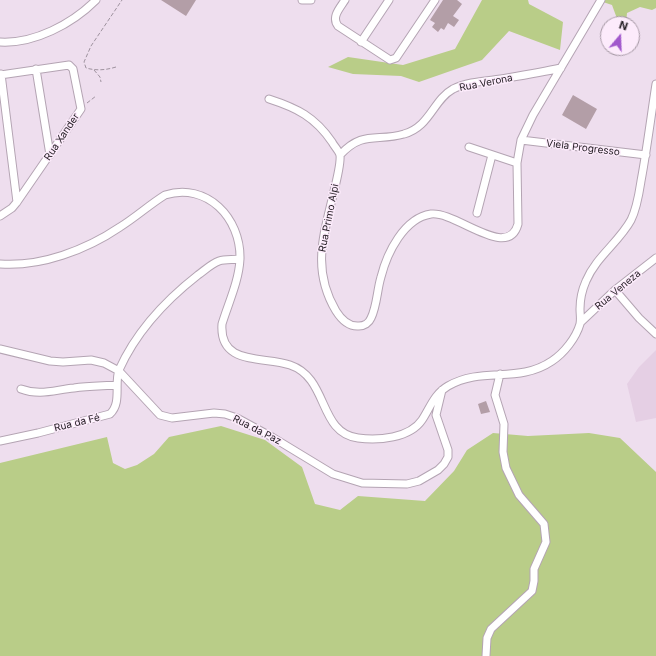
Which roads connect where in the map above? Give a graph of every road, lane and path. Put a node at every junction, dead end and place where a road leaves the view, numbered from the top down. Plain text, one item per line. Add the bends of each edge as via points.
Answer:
1 (96, 0) edge
2 (122, 0) edge
3 (302, 0) edge
4 (311, 0) edge
5 (345, 0) edge
6 (389, 0) edge
7 (435, 0) edge
8 (601, 0) edge
9 (0, 42) edge
10 (361, 42) junction
11 (116, 67) dead end
12 (561, 68) junction
13 (36, 69) junction
14 (93, 70) junction
15 (1, 74) edge
16 (101, 82) dead end
17 (656, 84) edge
18 (96, 96) dead end
19 (269, 98) dead end
20 (81, 109) junction
21 (521, 140) junction
22 (469, 147) dead end
23 (50, 155) junction
24 (340, 155) junction
25 (492, 155) junction
26 (646, 155) junction
27 (517, 163) junction
28 (17, 202) junction
29 (477, 213) dead end
30 (0, 216) edge
31 (656, 258) edge
32 (240, 259) junction
33 (0, 264) edge
34 (615, 290) junction
35 (581, 322) junction
36 (656, 334) edge
37 (0, 349) edge
38 (119, 372) junction
39 (500, 374) junction
40 (117, 386) junction
41 (22, 389) dead end
42 (442, 390) junction
43 (0, 441) edge
44 (486, 656) edge

1 - 9 street via 56,28 37,37 15,42
2 - 14 path via 91,46 84,62 86,68
3 - 4 street
5 - 10 street via 335,15 335,22
6 - 10 street
7 - 10 street via 396,58 387,59
8 - 12 street, Rua Primo Alpi
11 - 14 path
12 - 21 street, Rua Primo Alpi
12 - 24 street, Rua Verona via 453,89 416,129 404,134 368,137 348,145
13 - 15 street, Rua Xander
13 - 20 street, Rua Xander via 66,64 71,67
13 - 23 street
14 - 16 path
15 - 28 street
17 - 26 street
18 - 20 path
19 - 24 street via 292,106 310,118 325,132
20 - 23 street, Rua Xander
21 - 26 street, Viela Progresso
21 - 27 street, Rua Primo Alpi
22 - 25 street
23 - 28 street, Rua Xander
24 - 27 street, Rua Primo Alpi via 322,246 321,268 330,300 340,317 354,326 361,326 371,319 386,260 407,228 420,218 432,214 443,215 491,237 502,239 516,232
25 - 27 street
25 - 29 street
26 - 35 street via 633,217 596,264 581,293
28 - 30 street, Rua Xander
31 - 34 street, Rua Veneza
32 - 33 street via 236,235 223,210 212,200 188,191 165,195 121,227 88,245 40,262
32 - 38 street via 218,261 172,296 151,319
32 - 42 street via 222,324 224,343 229,350 238,355 289,365 307,375 314,383 332,422 339,431 359,439 384,438 408,432 420,423
34 - 35 street, Rua Veneza
34 - 36 street
35 - 39 street via 576,335 553,360 523,373
37 - 38 street, Rua da Paz via 50,361 98,360
38 - 40 street, Rua da Fé
38 - 42 street, Rua da Paz via 160,415 172,418 225,414 272,437 333,474 362,483 394,485 419,481 438,470 448,457 446,442 436,415
39 - 42 street via 467,377
39 - 44 street via 495,395 504,424 503,452 506,468 519,495 544,524 546,542 534,569 532,591 491,629 487,638
40 - 41 street via 72,388 48,393 32,393
40 - 43 street, Rua da Fé via 116,406 110,414

